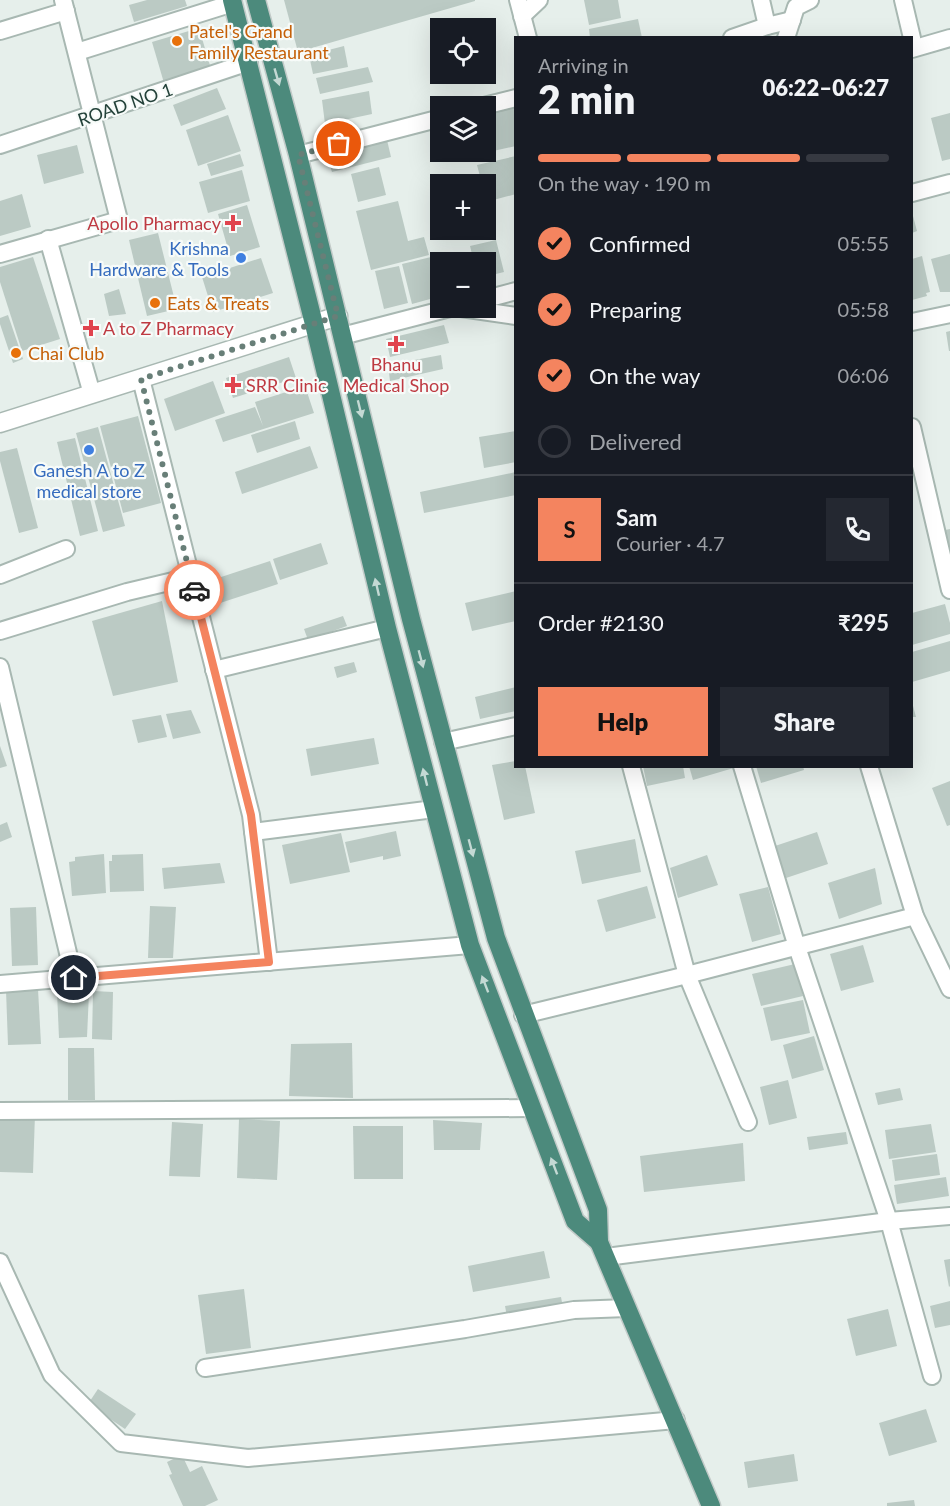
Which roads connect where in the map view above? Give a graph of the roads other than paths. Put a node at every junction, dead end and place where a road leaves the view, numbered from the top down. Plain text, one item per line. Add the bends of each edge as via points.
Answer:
1 (256, 0) edge
2 (539, 0) edge
3 (761, 0) edge
4 (810, 0) edge
5 (903, 0) edge
6 (233, 1) edge
7 (64, 6) edge
8 (520, 8) edge
9 (792, 20) junction
10 (767, 26) junction
11 (0, 31) edge
12 (527, 36) edge
13 (738, 36) edge
14 (787, 36) edge
15 (911, 36) edge
16 (950, 38) edge
17 (913, 43) edge
18 (76, 52) junction
19 (249, 62) junction
20 (514, 98) edge
21 (496, 103) edge
22 (93, 115) junction
23 (430, 121) edge
24 (0, 145) edge
25 (298, 155) junction
26 (950, 183) edge
27 (913, 193) edge
28 (48, 239) junction
29 (0, 254) edge
30 (514, 292) edge
31 (496, 296) edge
32 (430, 313) edge
33 (496, 313) edge
34 (950, 314) edge
35 (338, 316) junction
36 (514, 316) edge
37 (913, 322) edge
38 (314, 324) junction
39 (342, 336) junction
40 (141, 379) junction
41 (92, 394) junction
42 (0, 423) edge
43 (913, 431) edge
44 (66, 549) dead end
45 (0, 575) edge
46 (190, 577) junction
47 (950, 589) edge
48 (387, 627) junction
49 (0, 631) edge
50 (0, 667) edge
51 (214, 670) junction
52 (5, 705) edge
53 (514, 726) edge
54 (443, 742) junction
55 (632, 768) edge
56 (743, 768) edge
57 (870, 768) edge
58 (434, 809) junction
59 (253, 832) junction
60 (915, 916) junction
61 (470, 945) junction
62 (797, 947) junction
63 (269, 962) junction
64 (687, 975) junction
65 (74, 978) junction
66 (0, 984) edge
67 (950, 989) edge
68 (523, 1015) junction
69 (532, 1108) junction
70 (0, 1111) edge
71 (748, 1122) dead end
72 (950, 1216) edge
73 (889, 1221) junction
74 (603, 1250) junction
75 (0, 1262) edge
76 (627, 1308) junction
77 (206, 1368) dead end
78 (932, 1376) dead end
79 (676, 1420) junction
80 (711, 1506) edge

1 -> 25 highway
2 - 8 street
3 - 10 street
4 - 9 street via 796,7
5 - 15 street
6 - 18 street
6 - 19 highway
7 - 11 street
7 - 18 street
8 - 12 street
9 - 10 street
9 - 14 street
10 - 13 street
16 - 17 street
18 - 22 street
19 - 22 street, ROAD NO 1
19 - 38 highway
20 - 21 street
22 - 24 street, ROAD NO 1
22 - 28 street via 119,220
23 - 25 street
25 - 35 highway
26 - 27 street
28 - 29 street
28 - 41 street
30 - 31 street
32 - 39 street
33 - 36 street
34 - 37 street
35 - 38 street
35 - 39 highway
38 - 40 street
48 -> 38 highway
39 -> 54 highway
40 - 41 street
40 - 46 street
41 - 42 street
43 - 47 street
44 - 45 street
46 - 49 street
46 - 51 street
48 - 51 street
58 -> 48 highway
50 - 52 street
51 - 59 street
52 - 65 street
53 - 54 street
54 -> 68 highway via 496,938
55 - 64 street
56 - 62 street
57 - 60 street
58 - 59 street
58 - 61 highway
59 - 63 street
60 - 62 street
60 - 67 street
61 - 63 street
69 -> 61 highway
62 - 64 street
62 - 73 street
63 - 65 street
64 - 68 street
64 - 71 street
65 - 66 street
68 - 74 highway via 598,1210
69 - 70 street
74 -> 69 highway via 575,1221
72 - 73 street
73 - 74 street
73 - 78 street
74 - 76 highway
75 - 79 street via 52,1375 121,1443 248,1458
76 - 77 street via 574,1310
76 - 79 highway
79 - 80 highway

